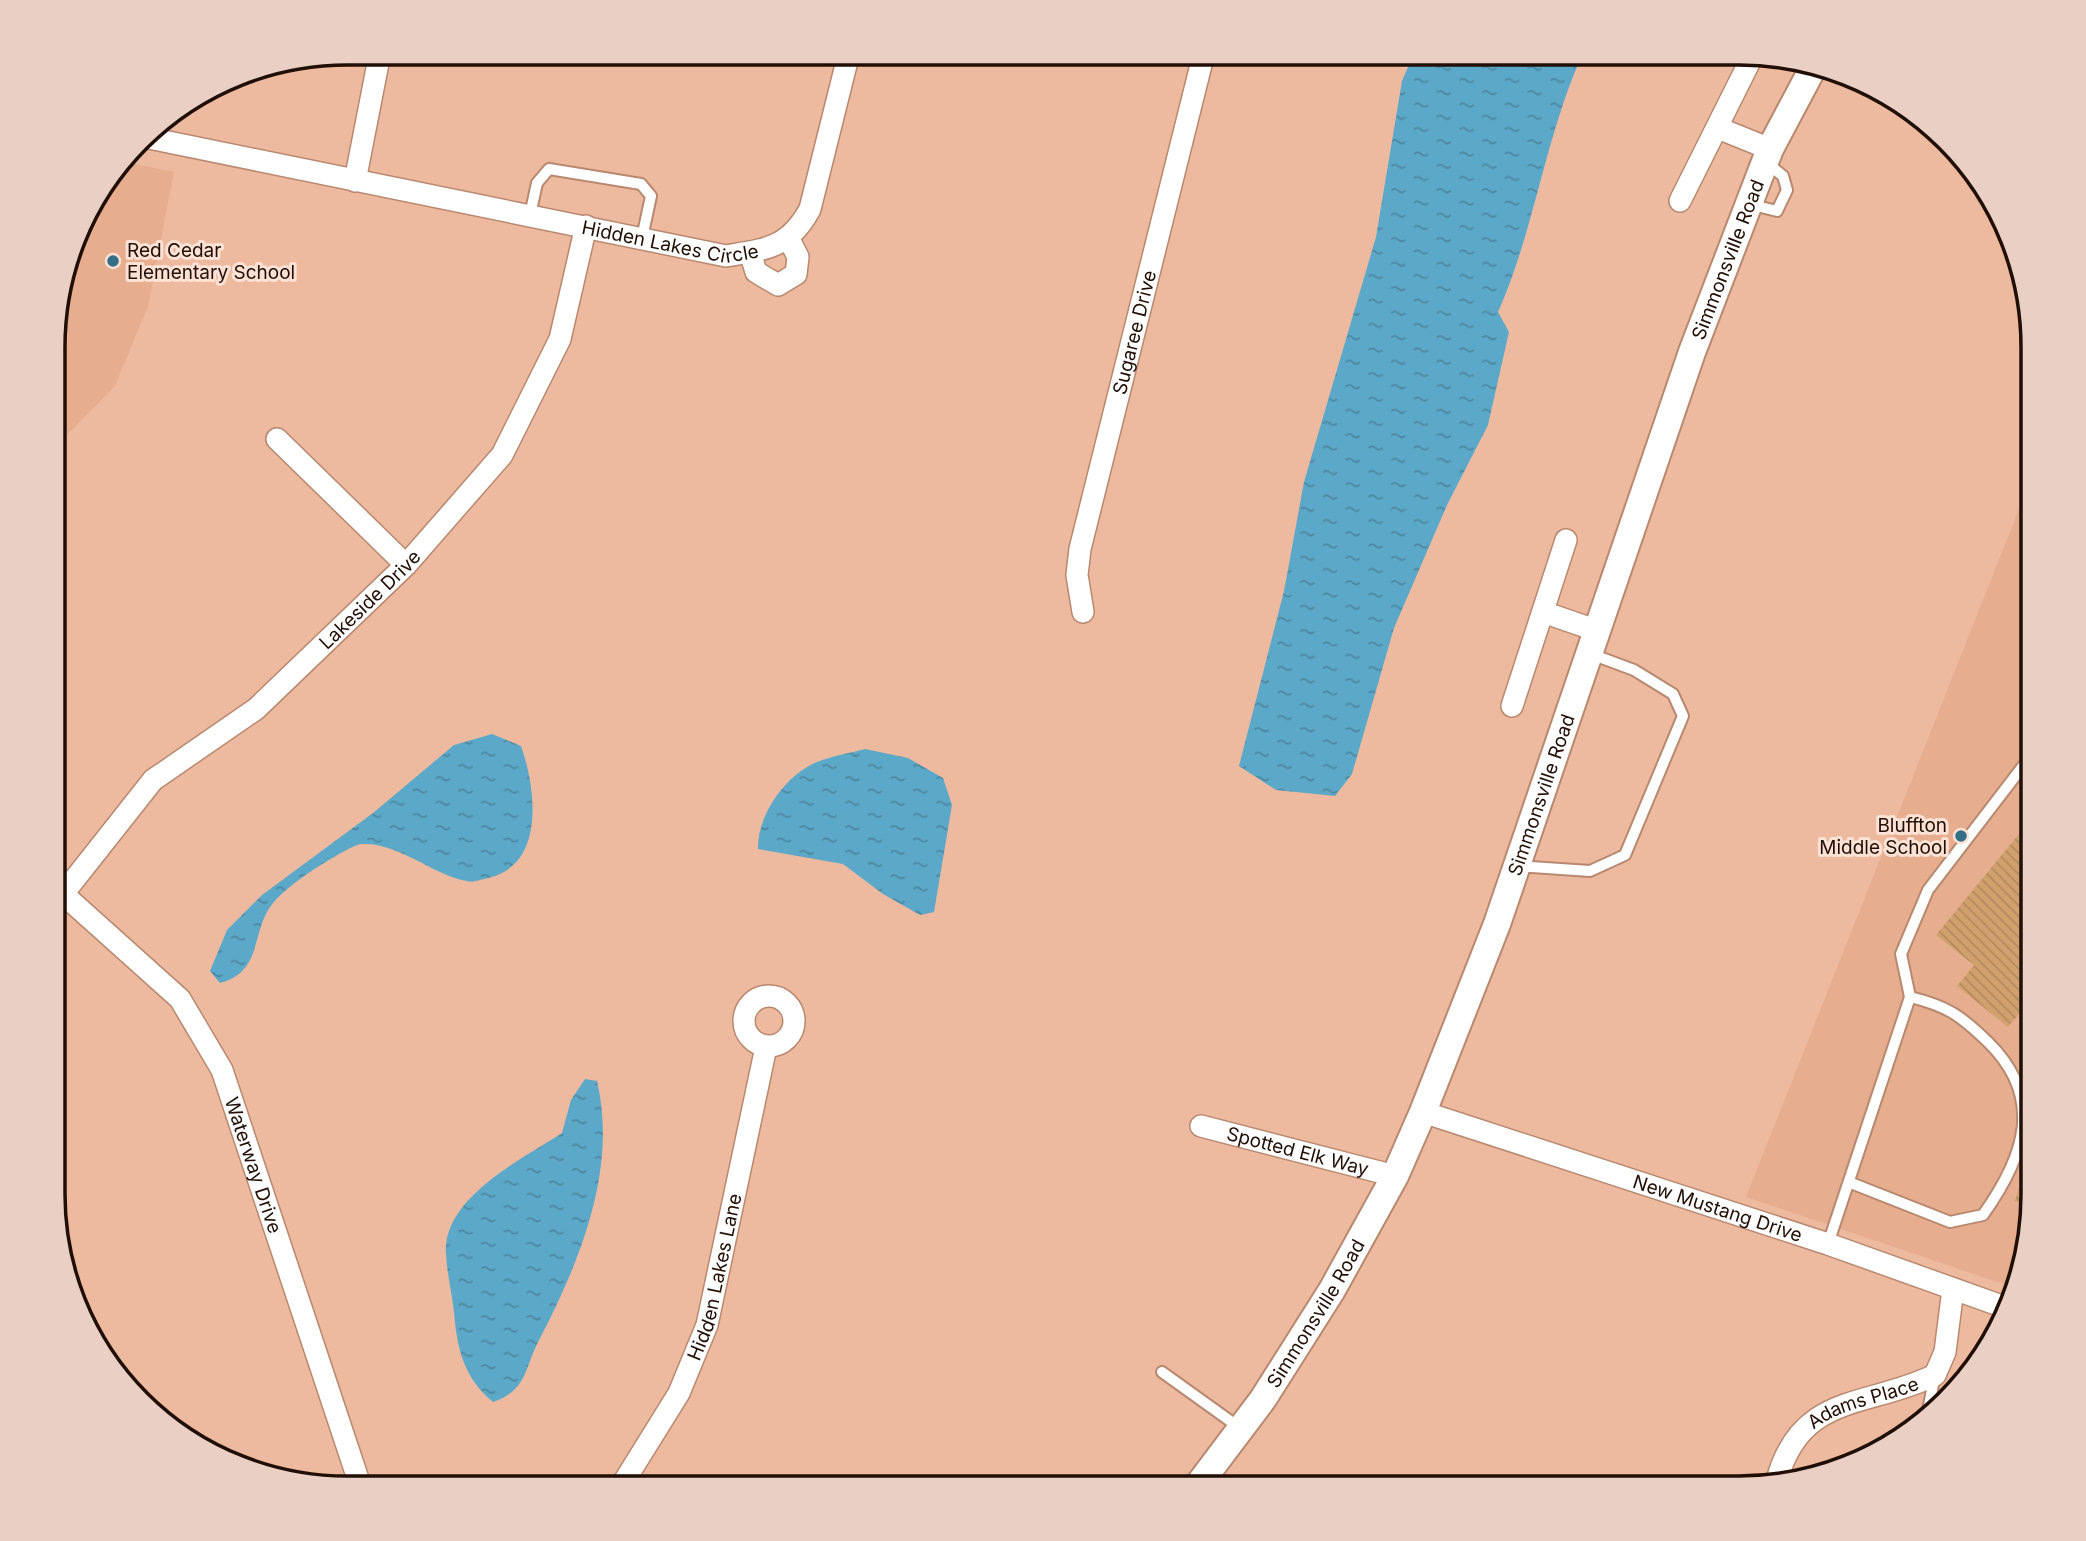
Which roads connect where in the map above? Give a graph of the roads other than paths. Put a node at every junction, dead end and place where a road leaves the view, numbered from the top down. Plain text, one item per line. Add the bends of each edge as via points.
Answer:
1 (377, 65) edge
2 (846, 65) edge
3 (1201, 65) edge
4 (1748, 65) edge
5 (1810, 74) edge
6 (1718, 128) junction
7 (156, 139) edge
8 (1768, 155) junction
9 (355, 181) junction
10 (1679, 201) dead end
11 (530, 215) junction
12 (586, 226) junction
13 (788, 237) junction
14 (642, 238) junction
15 (750, 252) junction
16 (277, 439) dead end
17 (1566, 540) dead end
18 (406, 565) junction
19 (1083, 612) dead end
20 (1544, 612) junction
21 (1594, 642) junction
22 (1512, 706) dead end
23 (2021, 769) edge
24 (1517, 866) junction
25 (65, 891) edge
26 (65, 904) edge
27 (1910, 997) junction
28 (766, 1047) dead end
29 (2021, 1087) edge
30 (1423, 1112) junction
31 (1201, 1126) dead end
32 (2021, 1139) edge
33 (1395, 1176) junction
34 (1850, 1183) junction
35 (1828, 1244) junction
36 (1954, 1289) junction
37 (1999, 1305) edge
38 (1162, 1372) dead end
39 (1935, 1376) junction
40 (1930, 1402) edge
41 (1241, 1429) junction
42 (1779, 1474) edge
43 (357, 1476) edge
44 (627, 1476) edge
45 (1205, 1476) edge

1 - 9 street
2 - 13 street, Hidden Lakes Circle via 810,209 797,232
3 - 19 street, Sugaree Drive via 1080,549 1077,575
4 - 6 street
5 - 8 street, Simmonsville Road
6 - 8 street
6 - 10 street
7 - 9 street, Hidden Lakes Circle
8 - 21 street, Simmonsville Road via 1692,352
9 - 11 street, Hidden Lakes Circle
11 - 12 street, Hidden Lakes Circle
11 - 14 lane via 537,183 549,169 642,184 651,196
12 - 14 street, Hidden Lakes Circle
12 - 18 street, Lakeside Drive via 561,338 502,454
13 - 15 street, Hidden Lakes Circle via 766,250
13 - 15 street via 798,257 796,274 778,285 756,272
14 - 15 street, Hidden Lakes Circle via 726,256
16 - 18 street
17 - 20 street
18 - 25 street, Lakeside Drive via 256,709 153,780
20 - 21 street
20 - 22 street
21 - 24 street, Simmonsville Road
21 - 24 lane via 1673,694 1683,716 1625,855 1590,871
23 - 27 lane via 1928,890 1901,954
24 - 30 street, Simmonsville Road
26 - 43 street, Waterway Drive via 180,999 222,1070
27 - 29 lane via 1942,1005 1969,1024 2005,1058
27 - 34 lane
28 - 44 street, Hidden Lakes Lane via 707,1325 679,1393
30 - 33 street, Simmonsville Road
30 - 35 street, New Mustang Drive
31 - 33 street, Spotted Elk Way
32 - 34 lane via 2004,1186 1983,1215 1950,1222
33 - 41 street, Simmonsville Road via 1332,1290
34 - 35 lane
35 - 36 street, New Mustang Drive
36 - 37 street, New Mustang Drive
36 - 39 street, Adams Place via 1945,1352
38 - 41 lane
39 - 40 lane
39 - 42 street, Adams Place via 1826,1413 1797,1434
41 - 45 street, Simmonsville Road

